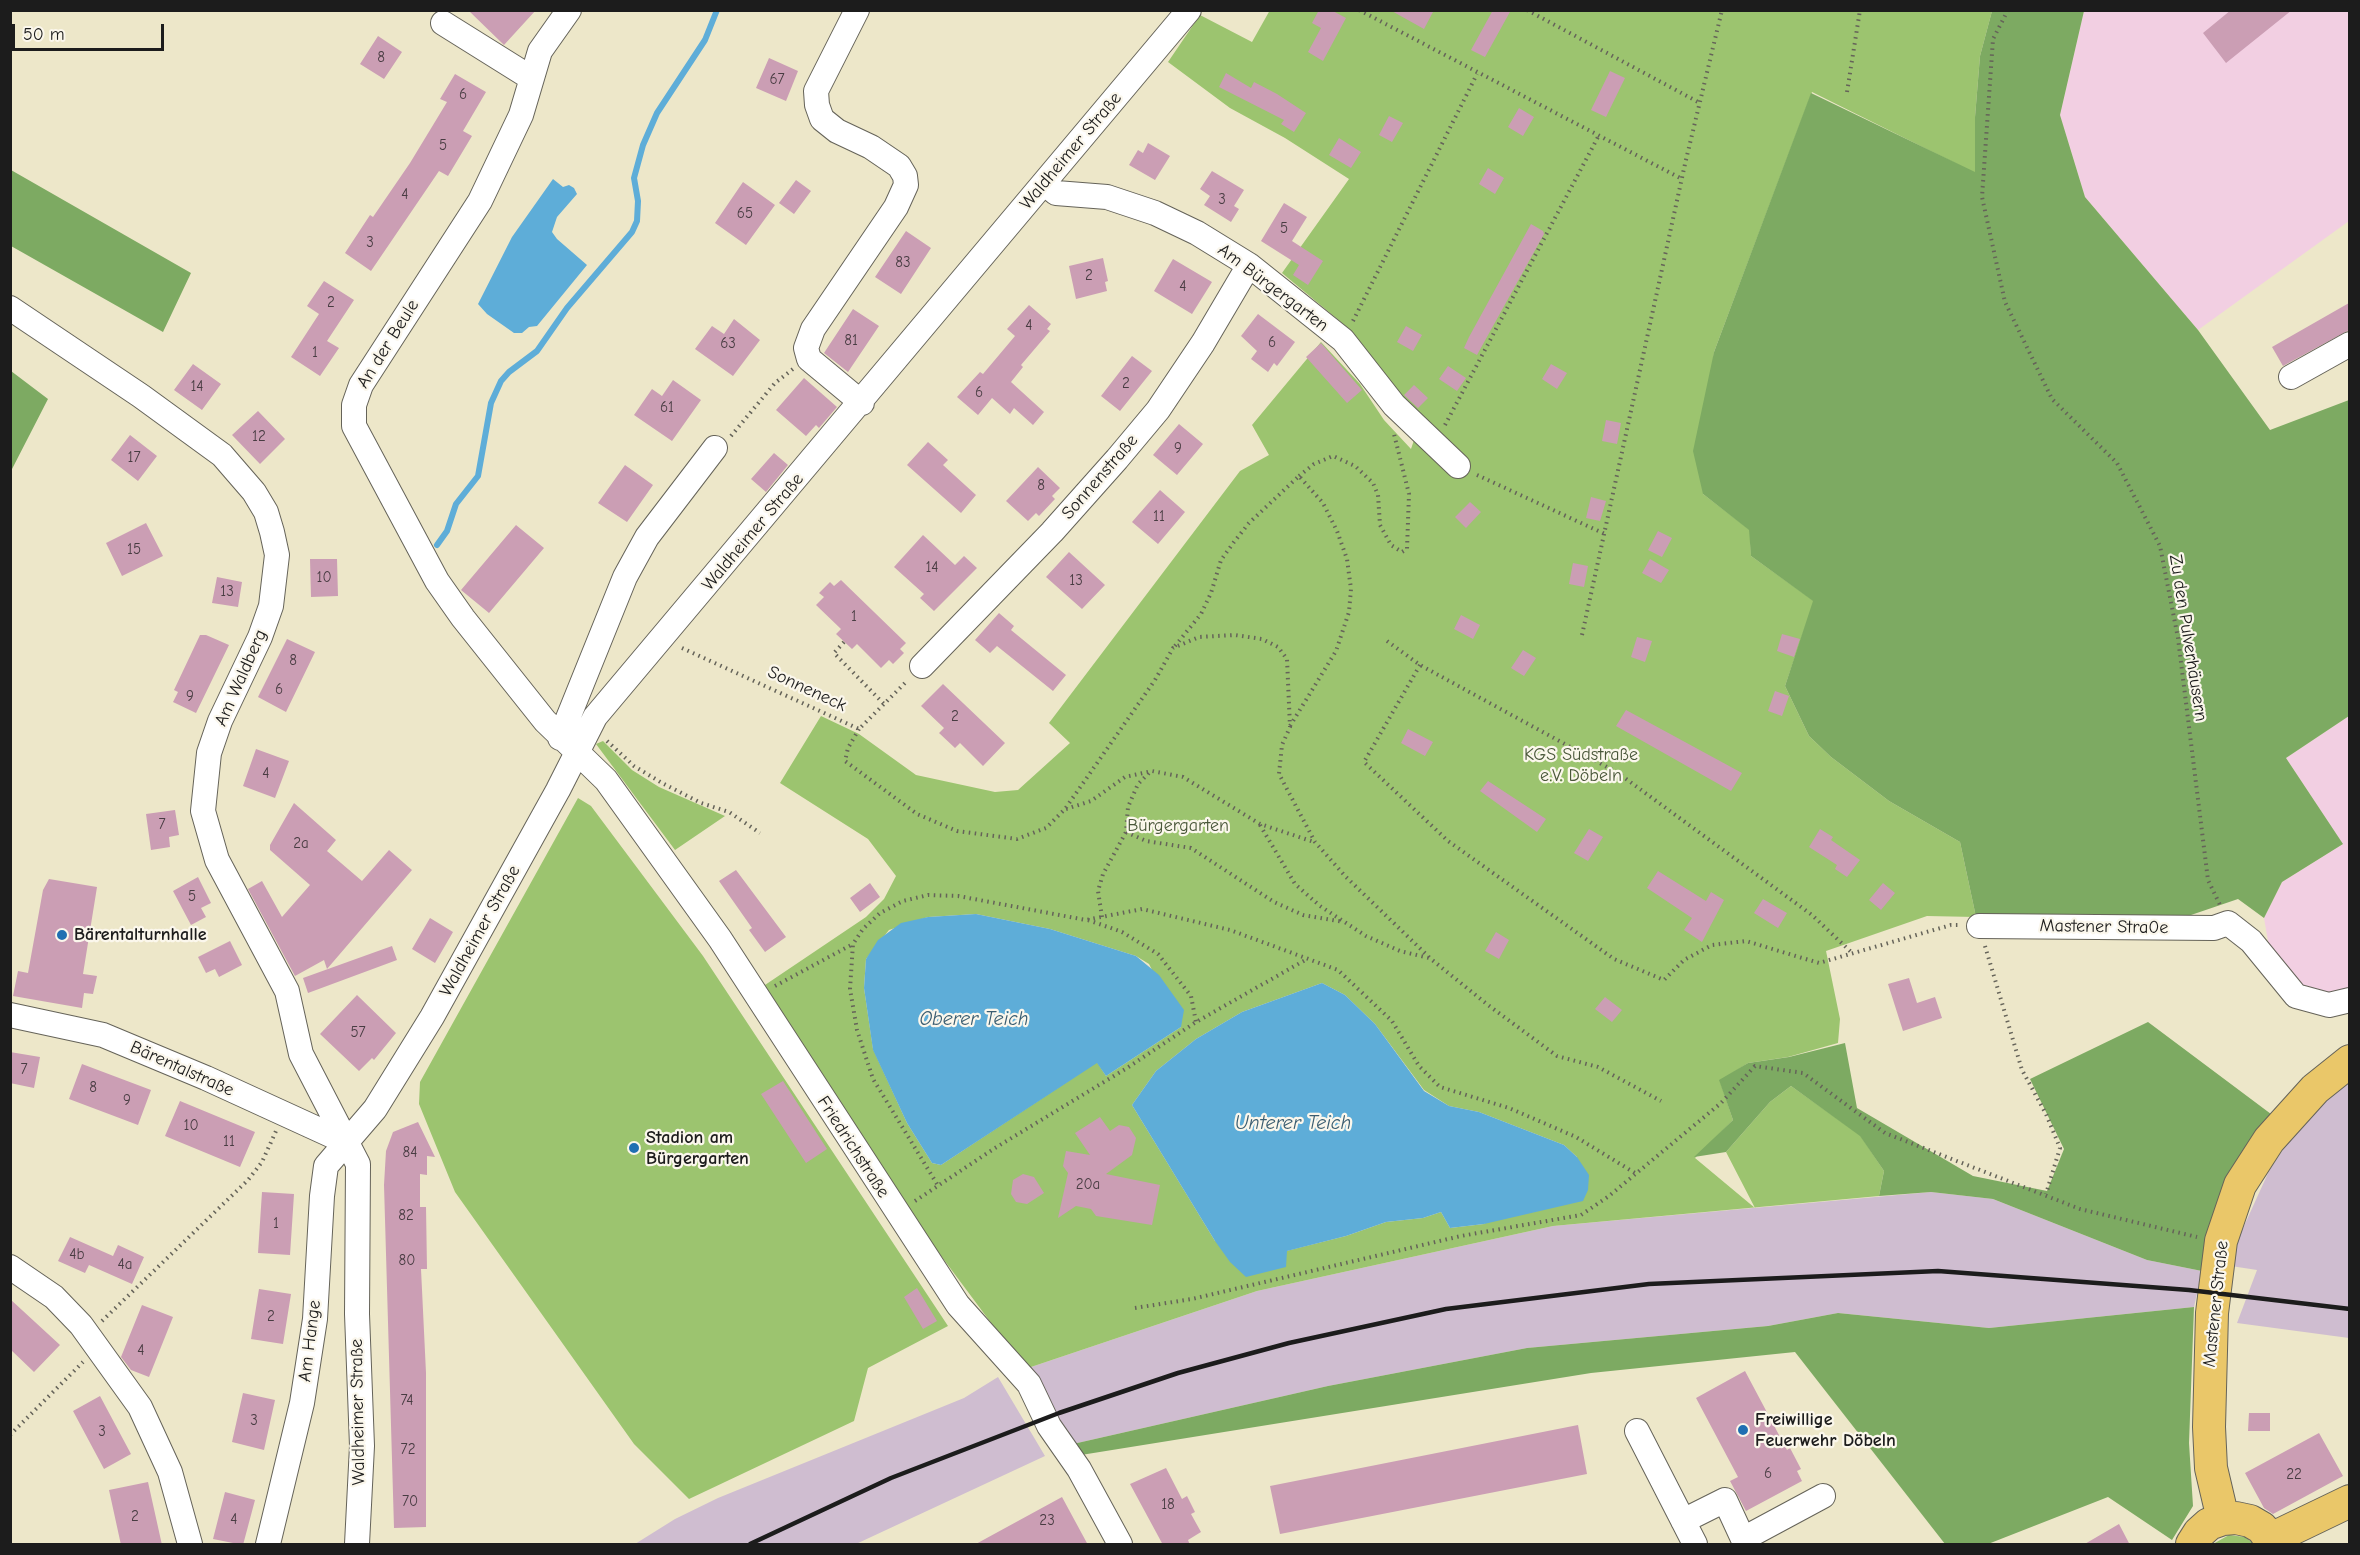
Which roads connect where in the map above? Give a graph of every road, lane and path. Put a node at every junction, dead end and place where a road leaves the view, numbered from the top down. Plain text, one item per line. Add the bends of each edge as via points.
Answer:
1 (569, 10) edge
2 (857, 10) edge
3 (1190, 10) edge
4 (1359, 10) edge
5 (1527, 10) edge
6 (1722, 10) edge
7 (1860, 10) edge
8 (2008, 10) edge
9 (443, 22) dead end
10 (1477, 74) junction
11 (531, 78) junction
12 (1847, 92) dead end
13 (1700, 103) junction
14 (1598, 137) junction
15 (1682, 179) junction
16 (1044, 183) junction
17 (1249, 265) junction
18 (10, 308) edge
19 (1343, 340) junction
20 (2349, 344) edge
21 (809, 359) junction
22 (2290, 377) dead end
23 (862, 403) junction
24 (1393, 403) junction
25 (1435, 444) junction
26 (715, 448) joint
27 (1458, 466) joint
28 (1299, 476) junction
29 (1605, 534) junction
30 (1582, 636) dead end
31 (661, 640) junction
32 (1387, 641) dead end
33 (844, 642) dead end
34 (1173, 648) junction
35 (1420, 664) junction
36 (922, 666) joint
37 (884, 704) junction
38 (1290, 727) junction
39 (859, 729) junction
40 (588, 730) junction
41 (569, 746) junction
42 (1152, 771) junction
43 (1065, 809) junction
44 (1260, 825) junction
45 (1126, 832) junction
46 (760, 833) dead end
47 (1314, 842) junction
48 (1102, 917) junction
49 (1086, 920) junction
50 (1344, 922) junction
51 (2228, 922) junction
52 (1979, 926) junction
53 (853, 944) junction
54 (1851, 952) junction
55 (1308, 959) junction
56 (1431, 959) junction
57 (756, 996) junction
58 (2349, 1000) edge
59 (10, 1015) edge
60 (1196, 1022) junction
61 (2349, 1062) edge
62 (1661, 1101) dead end
63 (275, 1133) dead end
64 (348, 1143) junction
65 (1635, 1173) junction
66 (2046, 1194) junction
67 (2221, 1241) junction
68 (10, 1267) edge
69 (1135, 1308) dead end
70 (93, 1340) junction
71 (1637, 1431) dead end
72 (10, 1435) edge
73 (1823, 1496) dead end
74 (2349, 1501) edge
75 (2223, 1519) junction
76 (1683, 1521) junction
77 (2272, 1542) edge
78 (190, 1545) edge
79 (268, 1545) edge
80 (357, 1545) edge
81 (1120, 1545) edge
82 (1695, 1545) edge
83 (2192, 1545) edge

1 - 11 street, An der Beule via 540,51
2 - 21 street via 816,91 817,105 822,119 899,166 906,185 896,207 813,329 806,348
3 - 16 street, Waldheimer Straße
4 - 10 path
5 - 13 path
6 - 13 path
7 - 12 path
8 - 51 path, Zu den Pulverhäusern via 1993,39 1982,197 2005,302 2052,399 2117,463 2160,546 2178,639 2208,880
9 - 11 street
10 - 14 path
10 - 19 path
11 - 41 street, An der Beule via 518,123 480,201 361,385 353,415 359,439 437,580 463,618
13 - 15 path
14 - 15 path
14 - 25 path
15 - 29 path
16 - 17 street, Am Bürgergarten via 1056,193 1107,197 1155,213
16 - 23 street, Waldheimer Straße
17 - 19 street, Am Bürgergarten
17 - 36 street, Sonnenstraße via 1158,410 1059,524
18 - 64 street, Am Waldberg via 222,455 249,484 266,512 277,555 271,606 209,753 203,811 217,860 287,991 302,1054
19 - 24 street, Am Bürgergarten
20 - 22 street
21 - 23 street
21 - 26 path via 775,382 724,445
23 - 31 street, Waldheimer Straße
24 - 25 street, Am Bürgergarten
24 - 28 path via 1394,440 1409,494 1407,549 1402,552 1391,545 1380,525 1373,483 1355,466 1333,456
25 - 27 street, Am Bürgergarten
26 - 41 street, Waldheimer Straße via 647,537 625,577
27 - 29 path
28 - 34 path via 1234,542 1221,560 1201,614
28 - 38 path via 1323,503 1337,531 1347,559 1351,589 1349,612 1336,651
29 - 30 path
31 - 39 path, Sonneneck
31 - 40 street, Waldheimer Straße via 606,703
32 - 35 path
33 - 37 path via 834,654
34 - 38 path via 1199,637 1234,635 1262,639 1278,647 1287,659
34 - 43 path
35 - 54 path via 1618,773 1812,915
35 - 54 path via 1364,762 1448,842 1614,959 1664,980 1684,960 1712,945 1746,941 1819,963
36 - 37 path, Sonneneck
37 - 39 path, Sonneneck
38 - 47 path via 1282,745 1279,774
39 - 43 path via 845,760 917,814 957,831 1017,839 1046,828
40 - 41 street, Waldheimer Straße
40 - 46 path via 662,783 729,812
41 - 57 street, Friedrichstraße via 606,780
41 - 64 street, Waldheimer Straße via 432,1017 375,1109
42 - 43 path via 1125,777 1091,801
42 - 44 path via 1183,777
42 - 45 path via 1138,784 1128,807
44 - 47 path
44 - 50 path via 1295,884
45 - 48 path via 1098,891
45 - 50 path via 1191,848 1274,902 1303,915
47 - 56 path
48 - 49 path
48 - 55 path via 1142,909 1230,930
49 - 53 path via 958,896 928,895 903,901 880,913
49 - 60 path via 1122,932 1158,954 1191,996
50 - 56 path via 1400,951
51 - 52 street, Mastener Stra0e via 2214,928
51 - 58 street via 2251,940 2296,996 2329,1005
52 - 54 path via 1951,925
52 - 66 path via 2022,1070 2060,1148
53 - 57 path
53 - 60 path via 850,989 857,1030 873,1079 937,1184
55 - 60 path
55 - 65 path via 1338,970 1392,1021 1419,1066 1440,1087 1509,1108 1576,1137
56 - 62 path via 1557,1056 1598,1067
57 - 81 street, Friedrichstraße via 958,1305 1029,1384 1048,1426 1079,1469
59 - 64 street, Bärentalstraße via 103,1035
61 - 67 main road, Mastener Straße via 2315,1089 2269,1140 2240,1185
63 - 70 path via 262,1162 248,1180
64 - 79 street, Am Hange via 326,1166 315,1319 305,1382
64 - 80 street, Waldheimer Straße via 358,1164 357,1314 362,1446
65 - 66 path via 1721,1102 1755,1066 1803,1073 1885,1133
65 - 69 path via 1581,1215 1461,1236 1192,1299
66 - 67 path via 2105,1217
67 - 75 main road, Mastener Straße via 2212,1313 2209,1427 2211,1468
68 - 70 street via 54,1297
70 - 72 path
70 - 78 street via 156,1436
71 - 76 street
73 - 76 street via 1743,1539 1725,1500
74 - 77 main road
75 - 77 main road via 2250,1521 2262,1528
75 - 83 main road via 2199,1533
76 - 82 street

